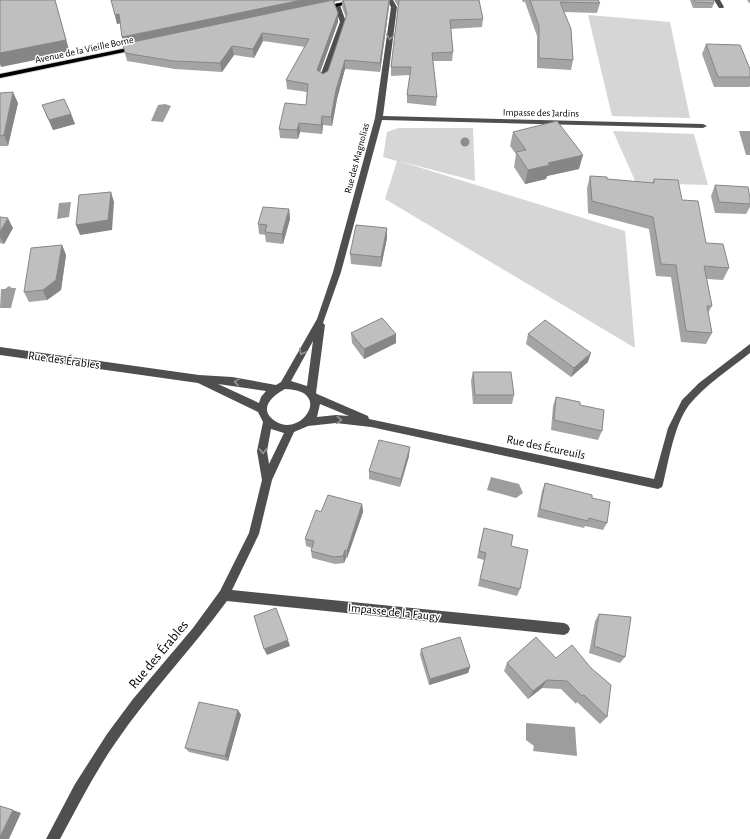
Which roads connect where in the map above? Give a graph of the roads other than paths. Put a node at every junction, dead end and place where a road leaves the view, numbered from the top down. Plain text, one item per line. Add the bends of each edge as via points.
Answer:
1 (360, 0) edge
2 (390, 0) edge
3 (717, 0) edge
4 (337, 5) junction
5 (721, 7) dead end
6 (315, 10) edge
7 (148, 46) edge
8 (0, 76) edge
9 (323, 79) edge
10 (379, 118) junction
11 (703, 126) dead end
12 (321, 319) junction
13 (750, 348) edge
14 (0, 351) edge
15 (199, 379) junction
16 (284, 385) junction
17 (274, 388) junction
18 (312, 395) junction
19 (262, 409) junction
20 (268, 422) junction
21 (306, 422) junction
22 (372, 423) junction
23 (291, 428) junction
24 (267, 480) junction
25 (224, 595) junction
26 (564, 629) dead end
27 (53, 839) edge

1 - 4 main road
2 -> 10 street, Rue des Magnolias via 394,7
3 - 5 street
4 - 6 main road
4 - 9 street via 343,22
7 - 8 main road, Avenue de la Vieille Borne
10 - 11 street, Impasse des Jardins
10 - 12 street, Rue des Magnolias
12 -> 16 street, Rue des Magnolias
12 - 18 street, Rue des Magnolias
13 - 22 street, Rue des Écureuils via 685,403 673,428 658,484
14 - 15 street, Rue des Érables
17 -> 15 street, Rue des Érables
15 - 19 street, Rue des Érables
16 - 17 street
16 - 18 street via 304,388
17 - 19 street via 267,395
18 - 21 street via 315,410
18 - 22 street, Rue des Écureuils
19 - 20 street
20 - 23 street via 282,428
20 -> 24 street, Rue des Érables via 262,451
21 -> 22 street, Rue des Écureuils via 336,419
21 - 23 street
23 - 24 street, Rue des Érables
24 - 25 street, Rue des Érables via 254,534
25 - 26 street, Impasse de la Faugy
25 - 27 street, Rue des Érables via 111,738

